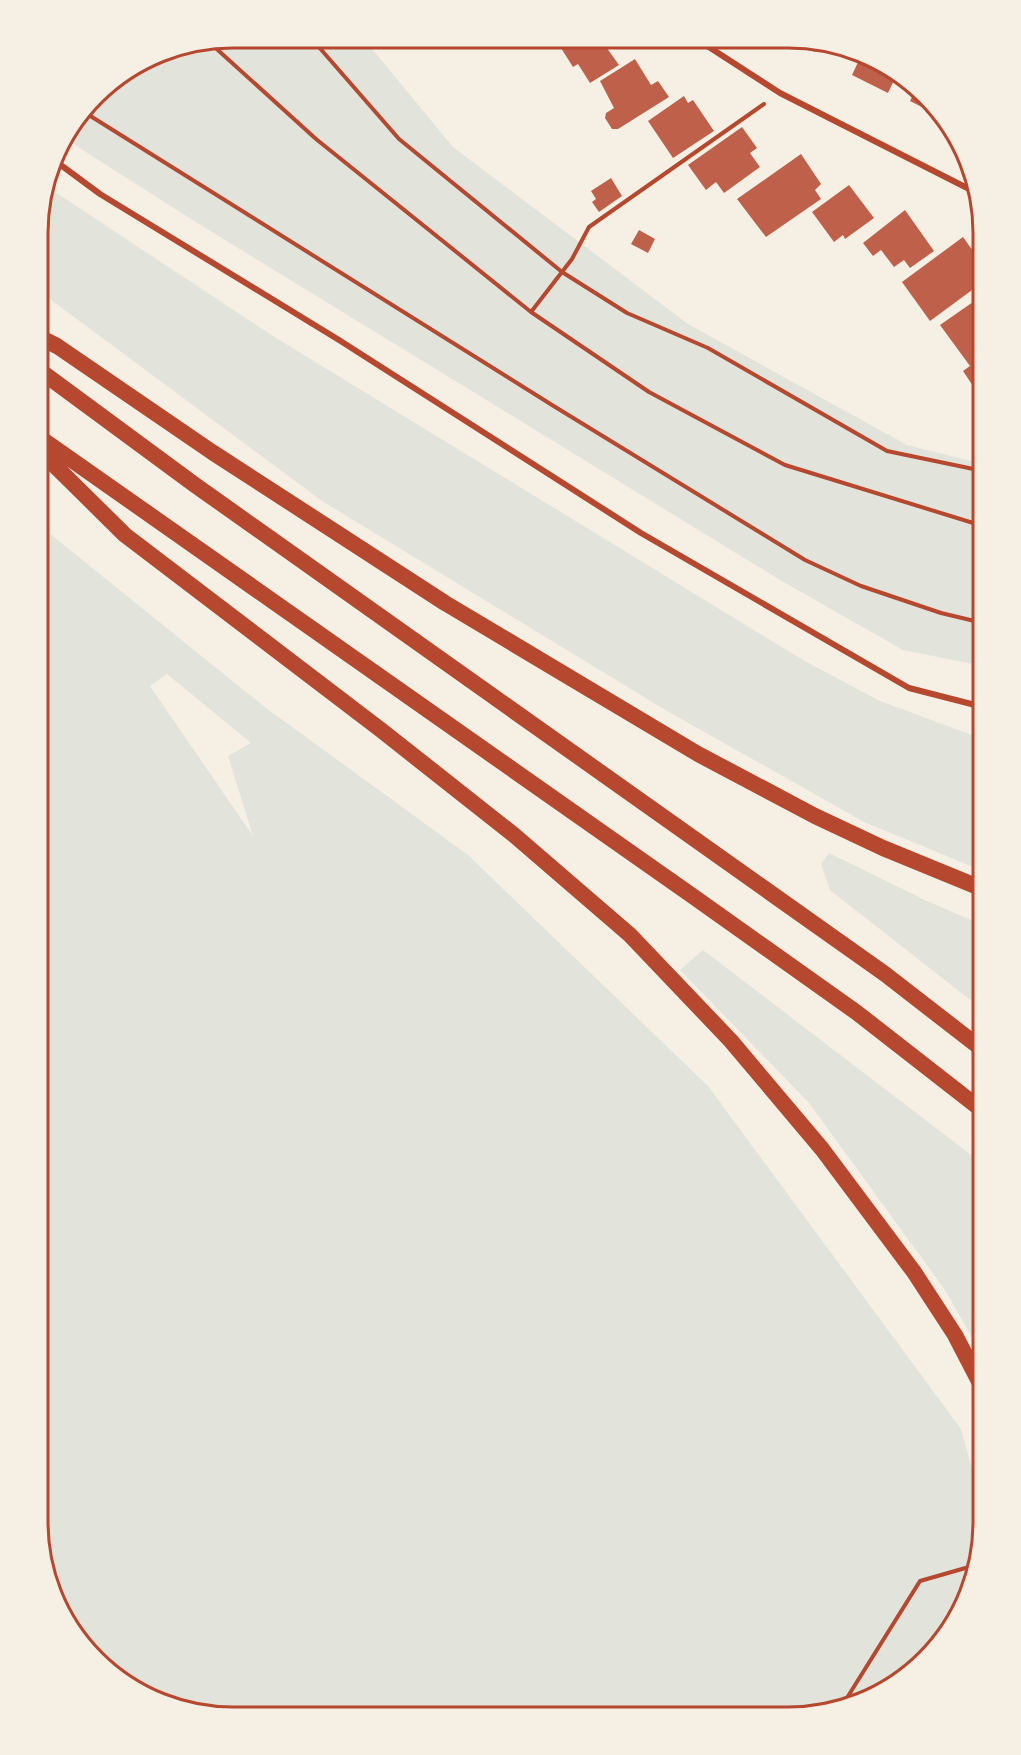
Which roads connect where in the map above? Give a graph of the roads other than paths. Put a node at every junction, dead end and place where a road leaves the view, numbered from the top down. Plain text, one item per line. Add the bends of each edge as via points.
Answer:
1 (710, 48) edge
2 (61, 165) edge
3 (967, 188) edge
4 (48, 342) edge
5 (48, 377) edge
6 (48, 443) edge
7 (48, 459) edge
8 (973, 704) edge
9 (973, 885) edge
10 (973, 1042) edge
11 (973, 1103) edge
12 (973, 1370) edge

1 - 3 street via 780,93
2 - 8 street via 100,194 339,340 651,539 909,688
4 - 9 highway via 435,597 698,754 815,816
5 - 10 highway via 885,974
6 - 11 highway via 703,903 855,1012
7 - 12 highway via 125,535 506,828 630,935 731,1041 822,1149 914,1272

